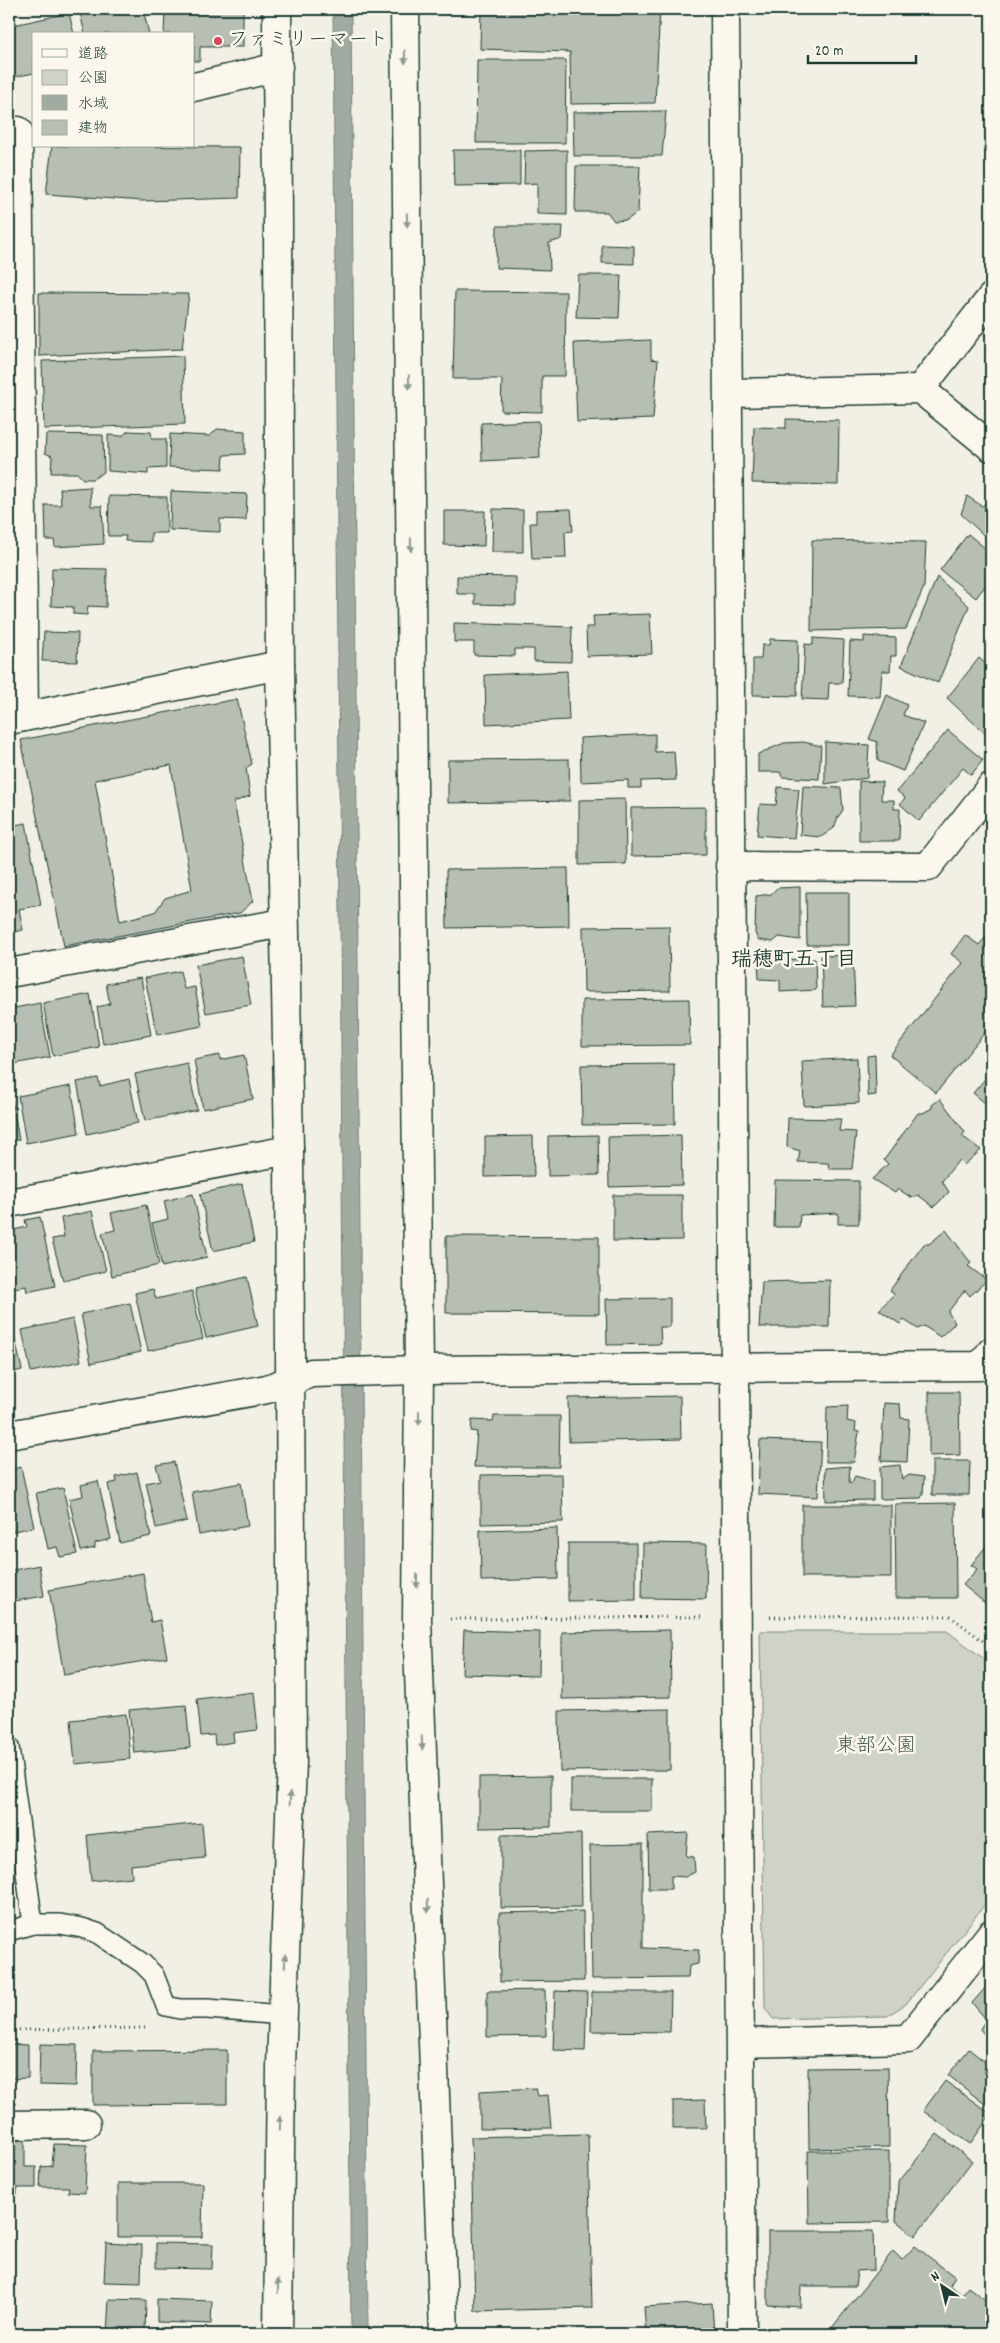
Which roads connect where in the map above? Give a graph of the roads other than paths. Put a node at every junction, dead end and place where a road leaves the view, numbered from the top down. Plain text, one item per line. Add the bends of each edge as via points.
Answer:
1 (278, 9) edge
2 (405, 9) edge
3 (725, 9) edge
4 (278, 67) junction
5 (195, 87) edge
6 (20, 130) edge
7 (991, 298) edge
8 (920, 389) junction
9 (728, 393) junction
10 (15, 397) edge
11 (991, 447) edge
12 (280, 665) junction
13 (16, 718) edge
14 (991, 787) edge
15 (730, 866) junction
16 (283, 923) junction
17 (9, 973) edge
18 (289, 1150) junction
19 (9, 1203) edge
20 (991, 1352) edge
21 (736, 1369) junction
22 (419, 1370) junction
23 (301, 1377) junction
24 (9, 1435) edge
25 (9, 1747) edge
26 (33, 1924) junction
27 (9, 1930) edge
28 (991, 1934) edge
29 (283, 2015) junction
30 (741, 2043) junction
31 (86, 2124) dead end
32 (9, 2125) edge
33 (278, 2334) edge
34 (444, 2334) edge
35 (742, 2334) edge

1 - 4 street
2 -> 22 street
3 - 9 street
4 - 5 street
4 - 12 street
6 - 10 street
7 - 8 street
8 - 9 street
8 - 11 street
9 - 15 street
10 - 13 street
12 - 13 street
12 - 16 street
14 - 15 street via 928,868
15 - 21 street
16 - 17 street
16 - 18 street
18 - 19 street
18 - 23 street
20 - 21 street via 980,1366
21 - 22 street
21 - 30 street
22 - 23 street
22 -> 34 street via 417,1619
23 - 24 street via 267,1389
29 -> 23 street
25 - 26 lane
26 - 27 lane
26 - 29 lane via 60,1924 97,1933 142,1963 154,1975 166,2006
28 - 30 street via 908,2039
33 -> 29 street
30 - 35 street
31 - 32 street

